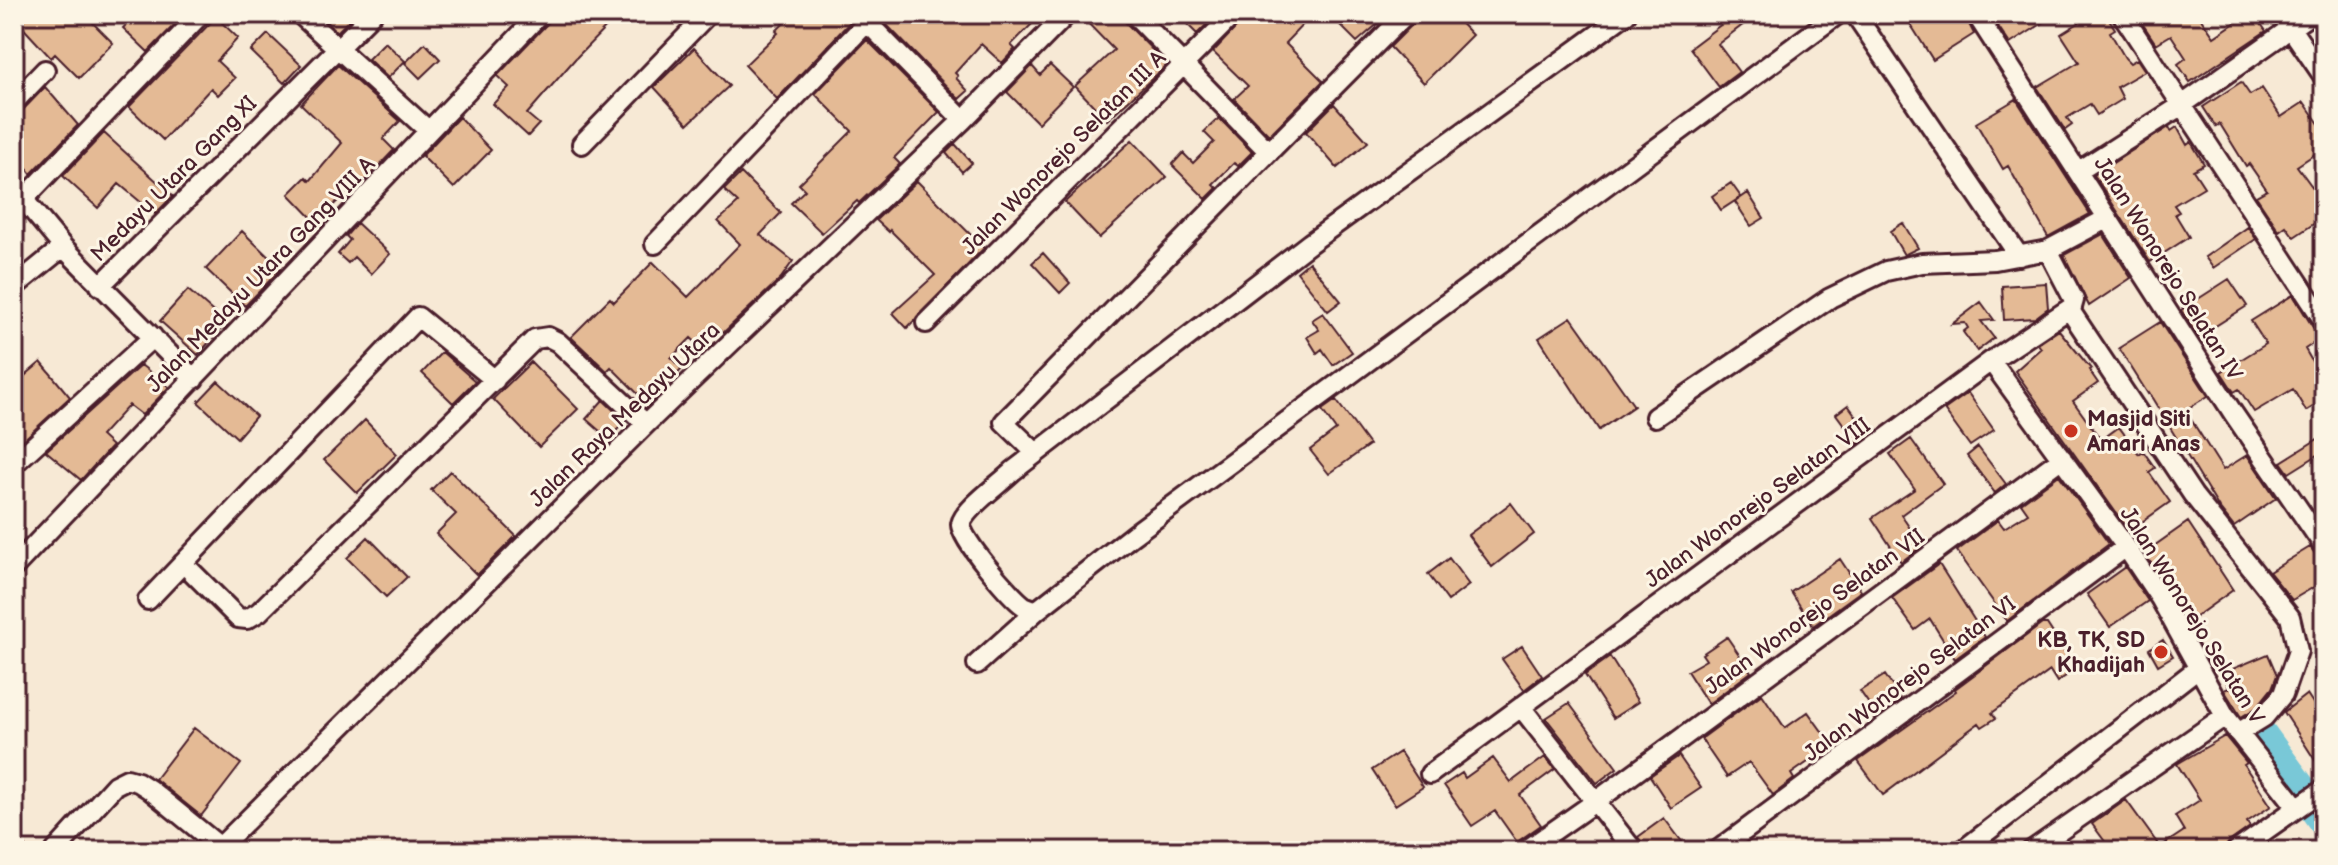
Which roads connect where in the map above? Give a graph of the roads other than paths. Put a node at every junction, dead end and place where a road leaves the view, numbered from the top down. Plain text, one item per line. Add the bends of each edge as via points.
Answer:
1 (201, 14) edge
2 (300, 14) edge
3 (372, 14) edge
4 (540, 14) edge
5 (708, 14) edge
6 (1067, 14) edge
7 (1134, 14) edge
8 (1234, 14) edge
9 (1406, 14) edge
10 (1626, 14) edge
11 (1838, 14) edge
12 (1855, 14) edge
13 (1976, 14) edge
14 (2122, 14) edge
15 (2311, 14) edge
16 (867, 17) edge
17 (2286, 21) edge
18 (338, 49) junction
19 (1184, 65) junction
20 (45, 70) dead end
21 (2324, 77) edge
22 (14, 102) edge
23 (2182, 105) junction
24 (963, 120) junction
25 (429, 131) junction
26 (582, 144) dead end
27 (1269, 152) junction
28 (2079, 171) junction
29 (19, 194) edge
30 (2108, 218) junction
31 (655, 244) dead end
32 (63, 247) junction
33 (2048, 250) junction
34 (2019, 256) junction
35 (100, 286) junction
36 (14, 287) edge
37 (2064, 313) junction
38 (2324, 321) edge
39 (926, 323) dead end
40 (153, 337) junction
41 (1991, 361) junction
42 (194, 379) junction
43 (495, 380) junction
44 (1655, 417) dead end
45 (646, 424) junction
46 (1036, 453) junction
47 (2062, 458) junction
48 (14, 464) edge
49 (2324, 546) edge
50 (2126, 547) junction
51 (183, 563) junction
52 (14, 567) edge
53 (148, 600) dead end
54 (1036, 611) junction
55 (977, 664) dead end
56 (2197, 669) junction
57 (1521, 707) junction
58 (2225, 716) junction
59 (2238, 733) junction
60 (1430, 774) dead end
61 (2313, 797) edge
62 (1595, 802) junction
63 (2243, 845) edge
64 (218, 849) edge
65 (1719, 850) edge
66 (55, 851) edge
67 (1525, 851) edge
68 (1634, 851) edge
69 (1962, 851) edge
70 (2031, 851) edge

1 - 29 street
2 - 18 street
3 - 18 street, Medayu Utara Gang XI
4 - 25 street, Jalan Medayu Utara Gang VIII A
5 - 26 street
6 - 24 street, Jalan Raya Medayu Utara
7 - 19 street
8 - 19 street, Jalan Wonorejo Selatan III A
9 - 27 street
10 - 46 street via 1310,243
11 - 54 street
12 - 34 street
13 - 28 street, Jalan Wonorejo Selatan IV
14 - 23 street
15 - 17 street
16 - 24 street
16 - 31 street
17 - 21 street
17 - 23 street
18 - 25 street
18 - 35 street, Medayu Utara Gang XI
19 - 27 street
19 - 39 street, Jalan Wonorejo Selatan III A
20 - 22 street
23 - 28 street
23 - 38 street
24 - 45 street, Jalan Raya Medayu Utara
25 - 42 street, Jalan Medayu Utara Gang VIII A
27 - 46 street via 1004,422
28 - 30 street, Jalan Wonorejo Selatan IV
29 - 32 street
30 - 33 street
30 - 49 street, Jalan Wonorejo Selatan IV
32 - 35 street
32 - 36 street
33 - 34 street
33 - 37 street via 2074,300
34 - 44 street via 1922,263 1858,282
35 - 40 street
37 - 41 street
37 - 59 street via 2193,495 2290,617 2298,651 2283,694 2264,717
40 - 42 street
40 - 48 street
41 - 47 street, Jalan Wonorejo Selatan V
41 - 57 street, Jalan Wonorejo Selatan VIII
42 - 52 street, Jalan Medayu Utara Gang VIII A
43 - 45 street via 535,339 548,337
43 - 51 street via 259,612 238,618
43 - 51 street via 418,317
45 - 64 street, Jalan Raya Medayu Utara
46 - 54 street via 961,522 961,532 994,574 1025,607
47 - 50 street, Jalan Wonorejo Selatan V
47 - 62 street, Jalan Wonorejo Selatan VII
50 - 56 street, Jalan Wonorejo Selatan V
50 - 65 street, Jalan Wonorejo Selatan VI
51 - 53 street
54 - 55 street
56 - 58 street, Jalan Wonorejo Selatan V
56 - 69 street
57 - 60 street, Jalan Wonorejo Selatan VIII
57 - 62 street
58 - 59 street, Jalan Wonorejo Selatan V
58 - 70 street
59 - 61 street, Jalan Wonorejo Selatan V
61 - 63 street
62 - 67 street, Jalan Wonorejo Selatan VII
62 - 68 street
64 - 66 street via 149,789 127,779 115,785

